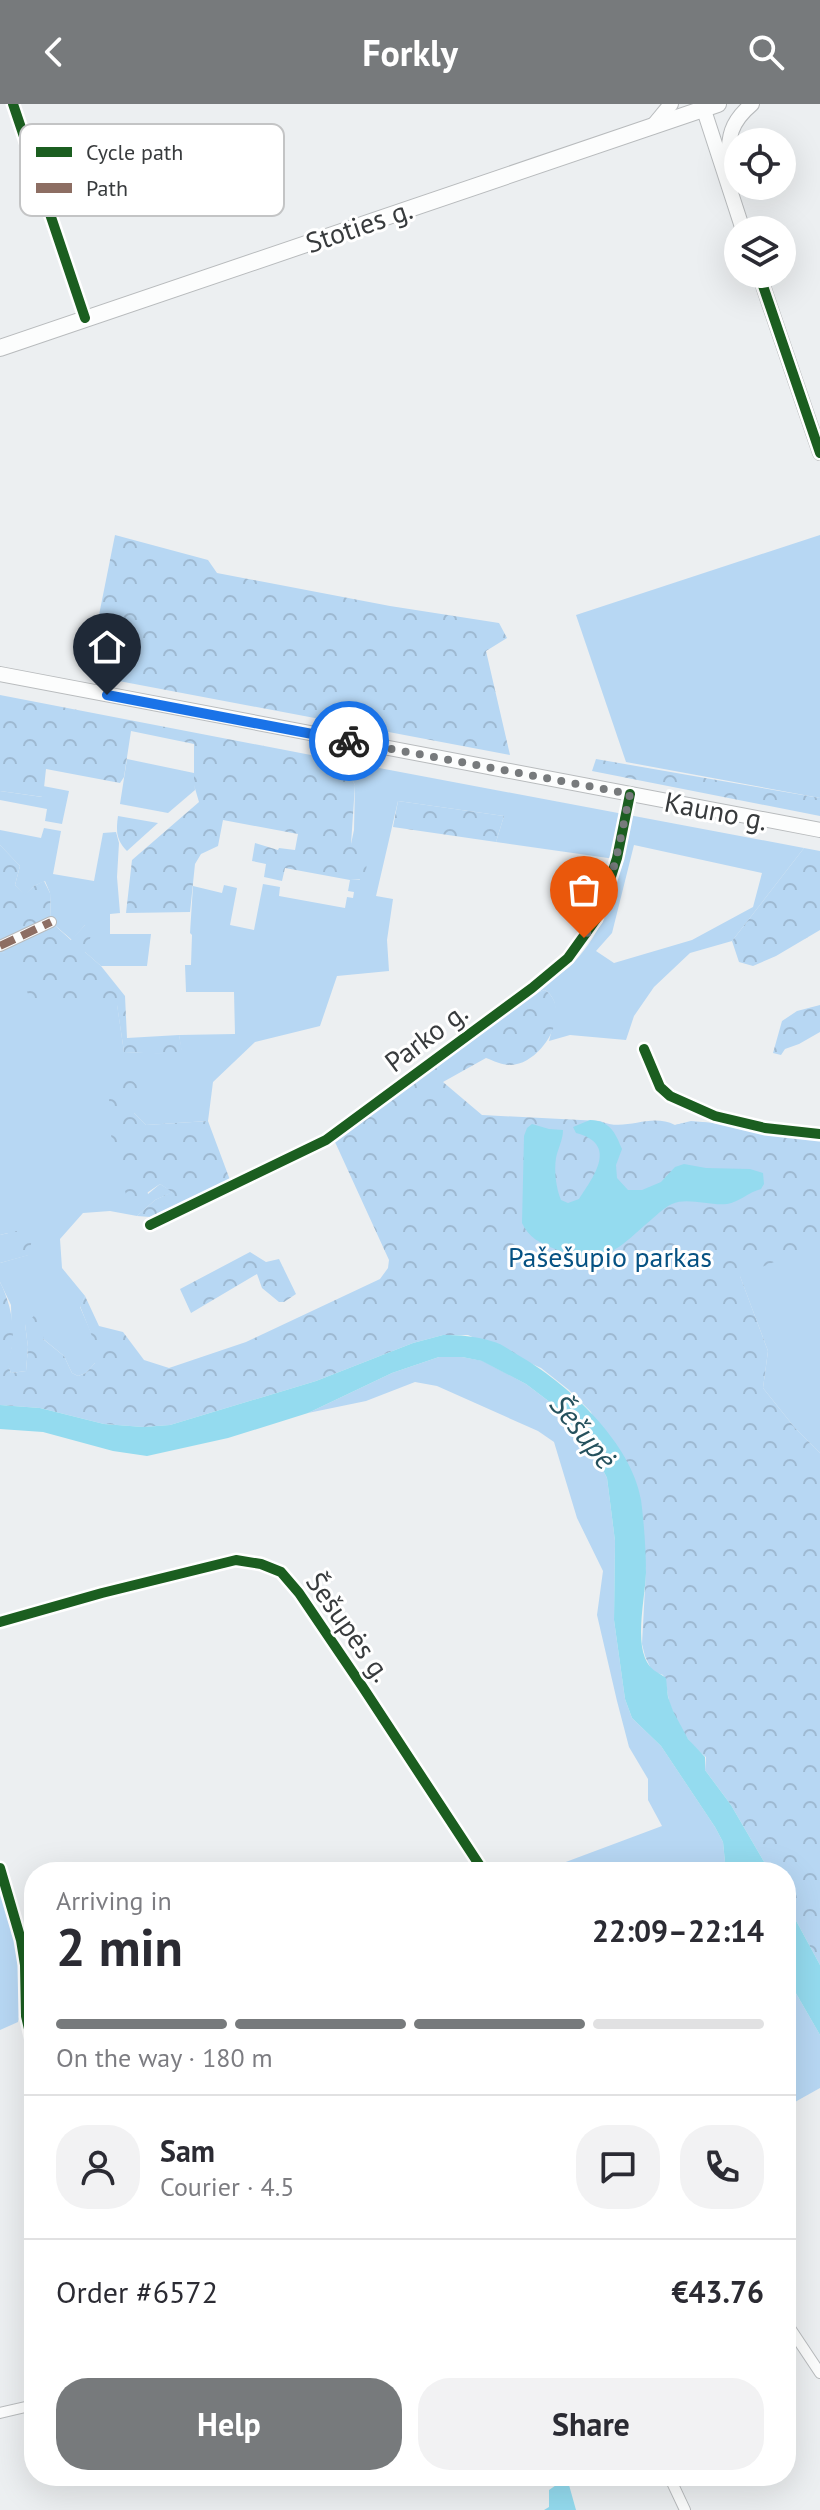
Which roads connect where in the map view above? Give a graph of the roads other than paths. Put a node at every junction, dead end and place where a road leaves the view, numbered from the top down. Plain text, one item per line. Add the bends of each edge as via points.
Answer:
1 (13, 104) edge
2 (671, 104) edge
3 (752, 104) edge
4 (708, 106) edge
5 (20, 125) edge
6 (652, 127) junction
7 (731, 128) edge
8 (724, 172) edge
9 (51, 216) edge
10 (764, 288) edge
11 (85, 318) junction
12 (0, 348) edge
13 (820, 453) edge
14 (0, 674) edge
15 (630, 794) junction
16 (820, 830) edge
17 (51, 922) dead end
18 (0, 946) edge
19 (644, 1049) dead end
20 (820, 1134) edge
21 (150, 1225) dead end
22 (0, 1622) edge
23 (477, 1862) edge
24 (0, 1868) edge
25 (24, 1964) edge
26 (796, 2337) edge
27 (820, 2373) edge
28 (24, 2407) edge
29 (0, 2413) edge
30 (674, 2486) edge
31 (685, 2510) edge

1 - 5 street
2 - 6 main road
3 - 7 main road
4 - 6 main road, Stoties g.
4 - 8 main road
6 - 11 main road, Stoties g.
9 - 11 street
10 - 13 main road
11 - 12 main road, Stoties g.
14 - 15 main road, Kauno g.
15 - 16 main road, Kauno g.
15 - 21 street, Parko g. via 602,904 568,958 326,1140
17 - 18 street
19 - 20 street via 660,1087 670,1096 715,1116
22 - 23 street, Šešupės g. via 236,1560 281,1572
24 - 25 street
26 - 27 street
28 - 29 street
30 - 31 street

